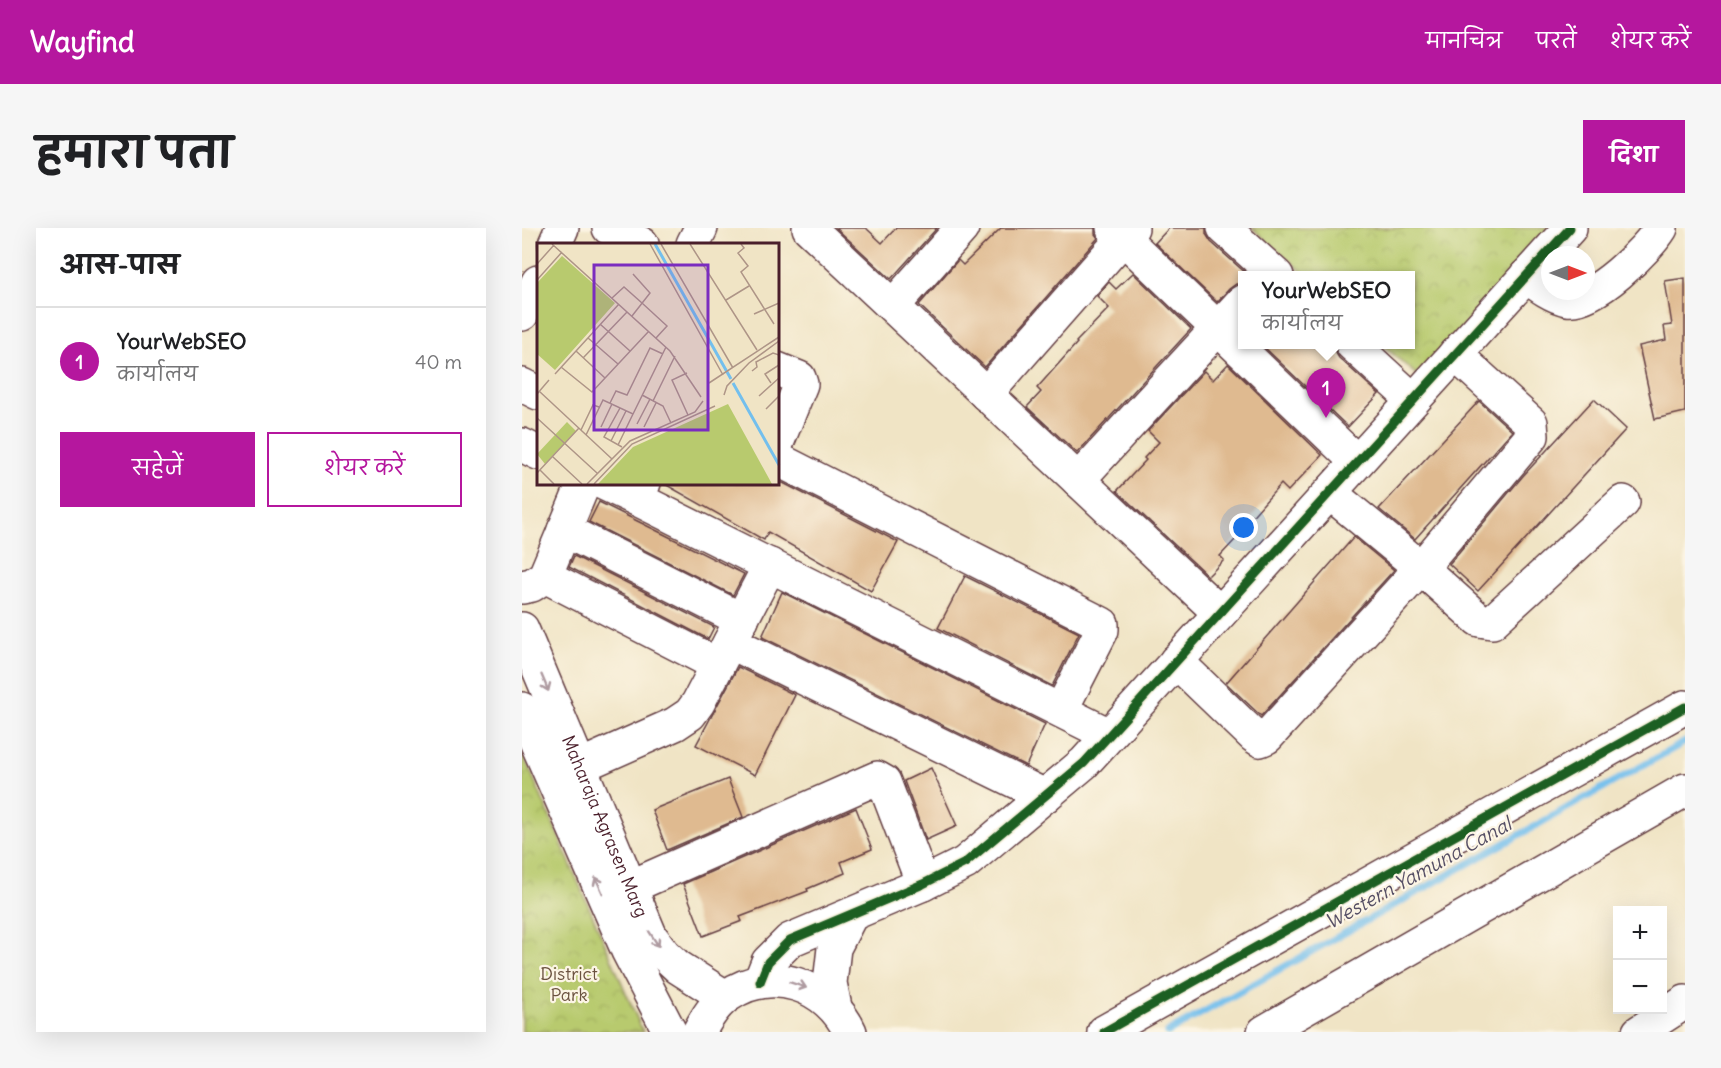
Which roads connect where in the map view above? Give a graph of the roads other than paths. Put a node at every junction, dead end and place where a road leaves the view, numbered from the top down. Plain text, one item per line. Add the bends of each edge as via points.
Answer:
1 (562, 228) edge
2 (609, 228) edge
3 (701, 228) edge
4 (809, 228) edge
5 (962, 228) edge
6 (1224, 228) edge
7 (1570, 228) edge
8 (1661, 228) edge
9 (1123, 231) edge
10 (555, 243) edge
11 (640, 243) edge
12 (694, 243) edge
13 (1268, 271) edge
14 (1526, 276) junction
15 (537, 284) edge
16 (893, 306) junction
17 (1238, 306) edge
18 (522, 314) edge
19 (522, 319) edge
20 (537, 327) edge
21 (1218, 328) junction
22 (1238, 347) edge
23 (1240, 349) edge
24 (1356, 349) edge
25 (1455, 354) junction
26 (778, 369) edge
27 (522, 385) edge
28 (537, 392) edge
29 (986, 394) junction
30 (1413, 400) junction
31 (778, 441) edge
32 (522, 445) edge
33 (537, 452) edge
34 (778, 460) edge
35 (1358, 462) junction
36 (1078, 480) junction
37 (584, 484) edge
38 (608, 484) edge
39 (640, 491) edge
40 (1330, 492) junction
41 (1623, 502) dead end
42 (564, 530) junction
43 (770, 565) junction
44 (1421, 568) junction
45 (533, 582) edge
46 (1220, 613) junction
47 (522, 629) edge
48 (730, 642) junction
49 (1176, 661) junction
50 (1685, 707) edge
51 (522, 709) edge
52 (1061, 710) junction
53 (1109, 735) junction
54 (566, 773) junction
55 (1685, 790) edge
56 (1045, 796) junction
57 (923, 884) junction
58 (630, 887) junction
59 (851, 915) junction
60 (760, 982) junction
61 (725, 997) junction
62 (1685, 1002) edge
63 (842, 1020) edge
64 (670, 1032) edge
65 (699, 1032) edge
66 (1104, 1032) edge
67 (1264, 1032) edge
68 (1639, 1032) edge

1 - 10 street
2 - 11 street
3 - 12 street
4 - 16 street
5 - 16 street
6 - 13 street
7 - 14 street
8 - 14 street via 1611,282 1581,298 1567,299
9 - 21 street
9 - 29 street
14 - 25 street
15 - 18 street
16 - 29 street
17 - 21 street
19 - 20 street
21 - 22 street
21 - 36 street
23 - 35 street
24 - 30 street
25 - 30 street
25 - 44 street via 1531,423 1532,436
26 - 31 street via 799,378 801,384
27 - 28 street
29 - 36 street
30 - 35 street
32 - 33 street
34 - 52 street via 1100,622 1102,630
35 - 40 street
36 - 46 street
37 - 42 street
38 - 39 street
39 - 43 street
40 - 44 street
40 - 46 street
41 - 44 street via 1492,622 1479,620
42 - 45 street
42 - 48 street
43 - 48 street
43 - 52 street
44 - 49 street via 1267,737 1260,740
45 - 48 street
46 - 49 street
47 -> 54 street, Maharaja Agrasen Marg
48 - 54 street via 690,714
48 - 56 street
49 - 53 street
50 - 66 street
51 - 54 street, Maharaja Agrasen Marg
52 - 53 street
53 - 56 street via 1084,763
54 - 58 street, Maharaja Agrasen Marg
64 -> 54 street, Maharaja Agrasen Marg via 628,951
55 - 67 street
56 - 57 street via 965,863
57 - 58 street via 884,782 877,778
57 - 59 street
58 -> 61 street, Maharaja Agrasen Marg via 651,937 664,954 678,968
59 - 60 street via 790,940 768,962
59 - 63 street via 834,948 830,983
60 - 61 street
60 -> 63 street via 787,981 813,990
61 - 65 street
62 - 68 street

